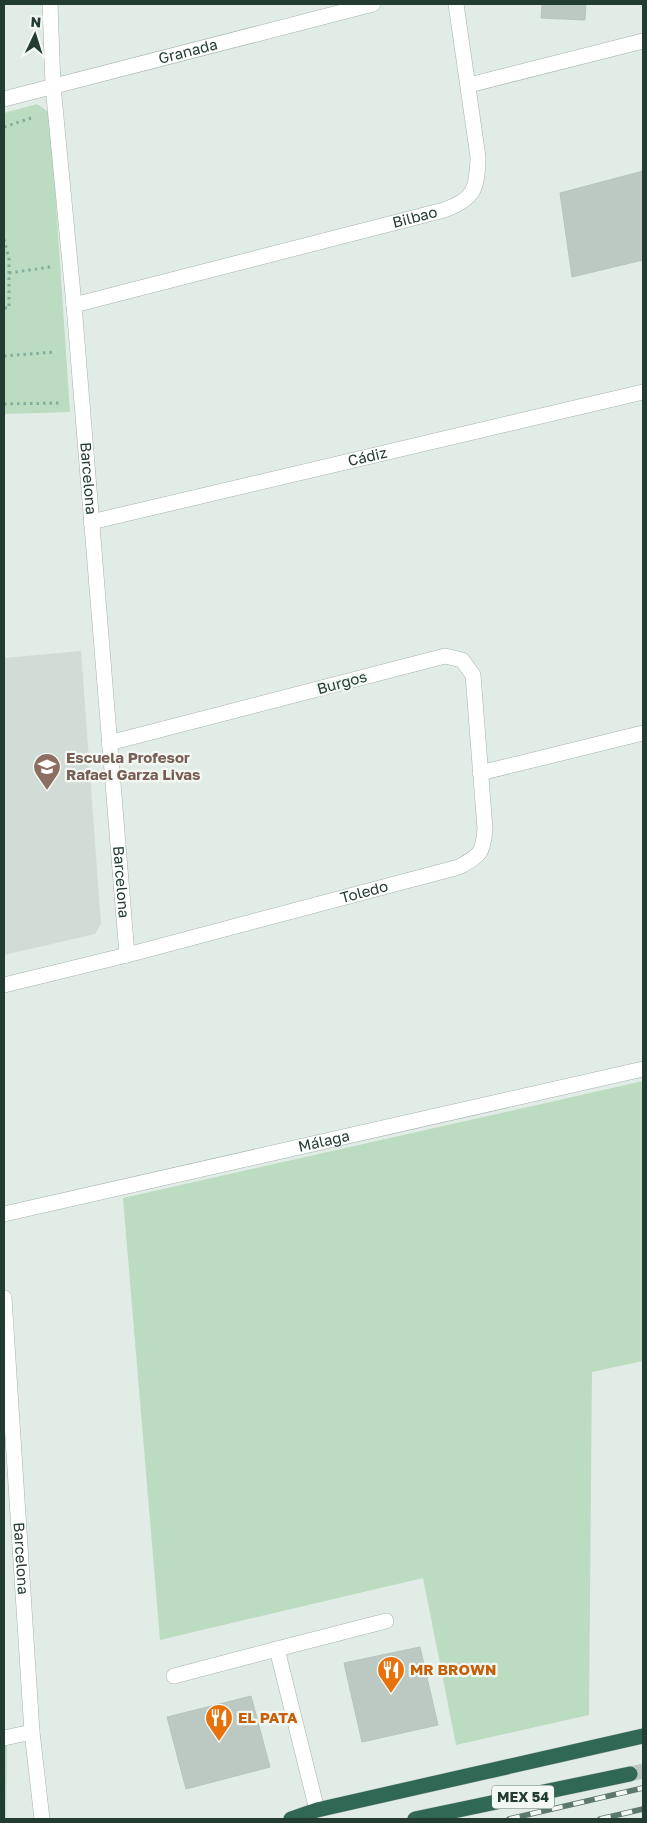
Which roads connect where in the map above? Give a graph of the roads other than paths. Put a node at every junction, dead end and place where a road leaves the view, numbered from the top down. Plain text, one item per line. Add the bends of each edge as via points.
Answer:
1 (50, 4) edge
2 (373, 4) edge
3 (456, 4) edge
4 (643, 40) edge
5 (53, 86) junction
6 (469, 86) junction
7 (4, 99) edge
8 (74, 305) junction
9 (643, 392) edge
10 (91, 522) junction
11 (643, 734) edge
12 (109, 744) junction
13 (480, 773) junction
14 (127, 955) junction
15 (4, 985) edge
16 (643, 1068) edge
17 (4, 1214) edge
18 (4, 1298) edge
19 (386, 1621) dead end
20 (277, 1649) junction
21 (174, 1676) dead end
22 (32, 1732) junction
23 (643, 1736) edge
24 (4, 1738) edge
25 (630, 1774) tunnel mouth
26 (317, 1810) junction
27 (42, 1819) edge
28 (290, 1819) edge
29 (416, 1819) edge

1 - 5 street, Barcelona
2 - 5 street, Granada
3 - 6 street
4 - 6 street
5 - 7 street, Granada
5 - 8 street, Barcelona
6 - 8 street, Bilbao via 478,177 472,193 460,204
8 - 10 street, Barcelona
9 - 10 street, Cádiz
10 - 12 street, Barcelona
11 - 13 street
12 - 13 street, Burgos via 444,656 462,660 473,675
12 - 14 street, Barcelona
13 - 14 street, Toledo via 484,845 477,857 459,867
14 - 15 street, Toledo
16 - 17 street, Málaga
18 - 22 street, Barcelona
19 - 20 street
20 - 21 street
20 - 26 street
22 - 24 street
22 - 27 street, Barcelona
23 - 26 highway
25 - 29 highway, MEX 54
26 - 28 highway

